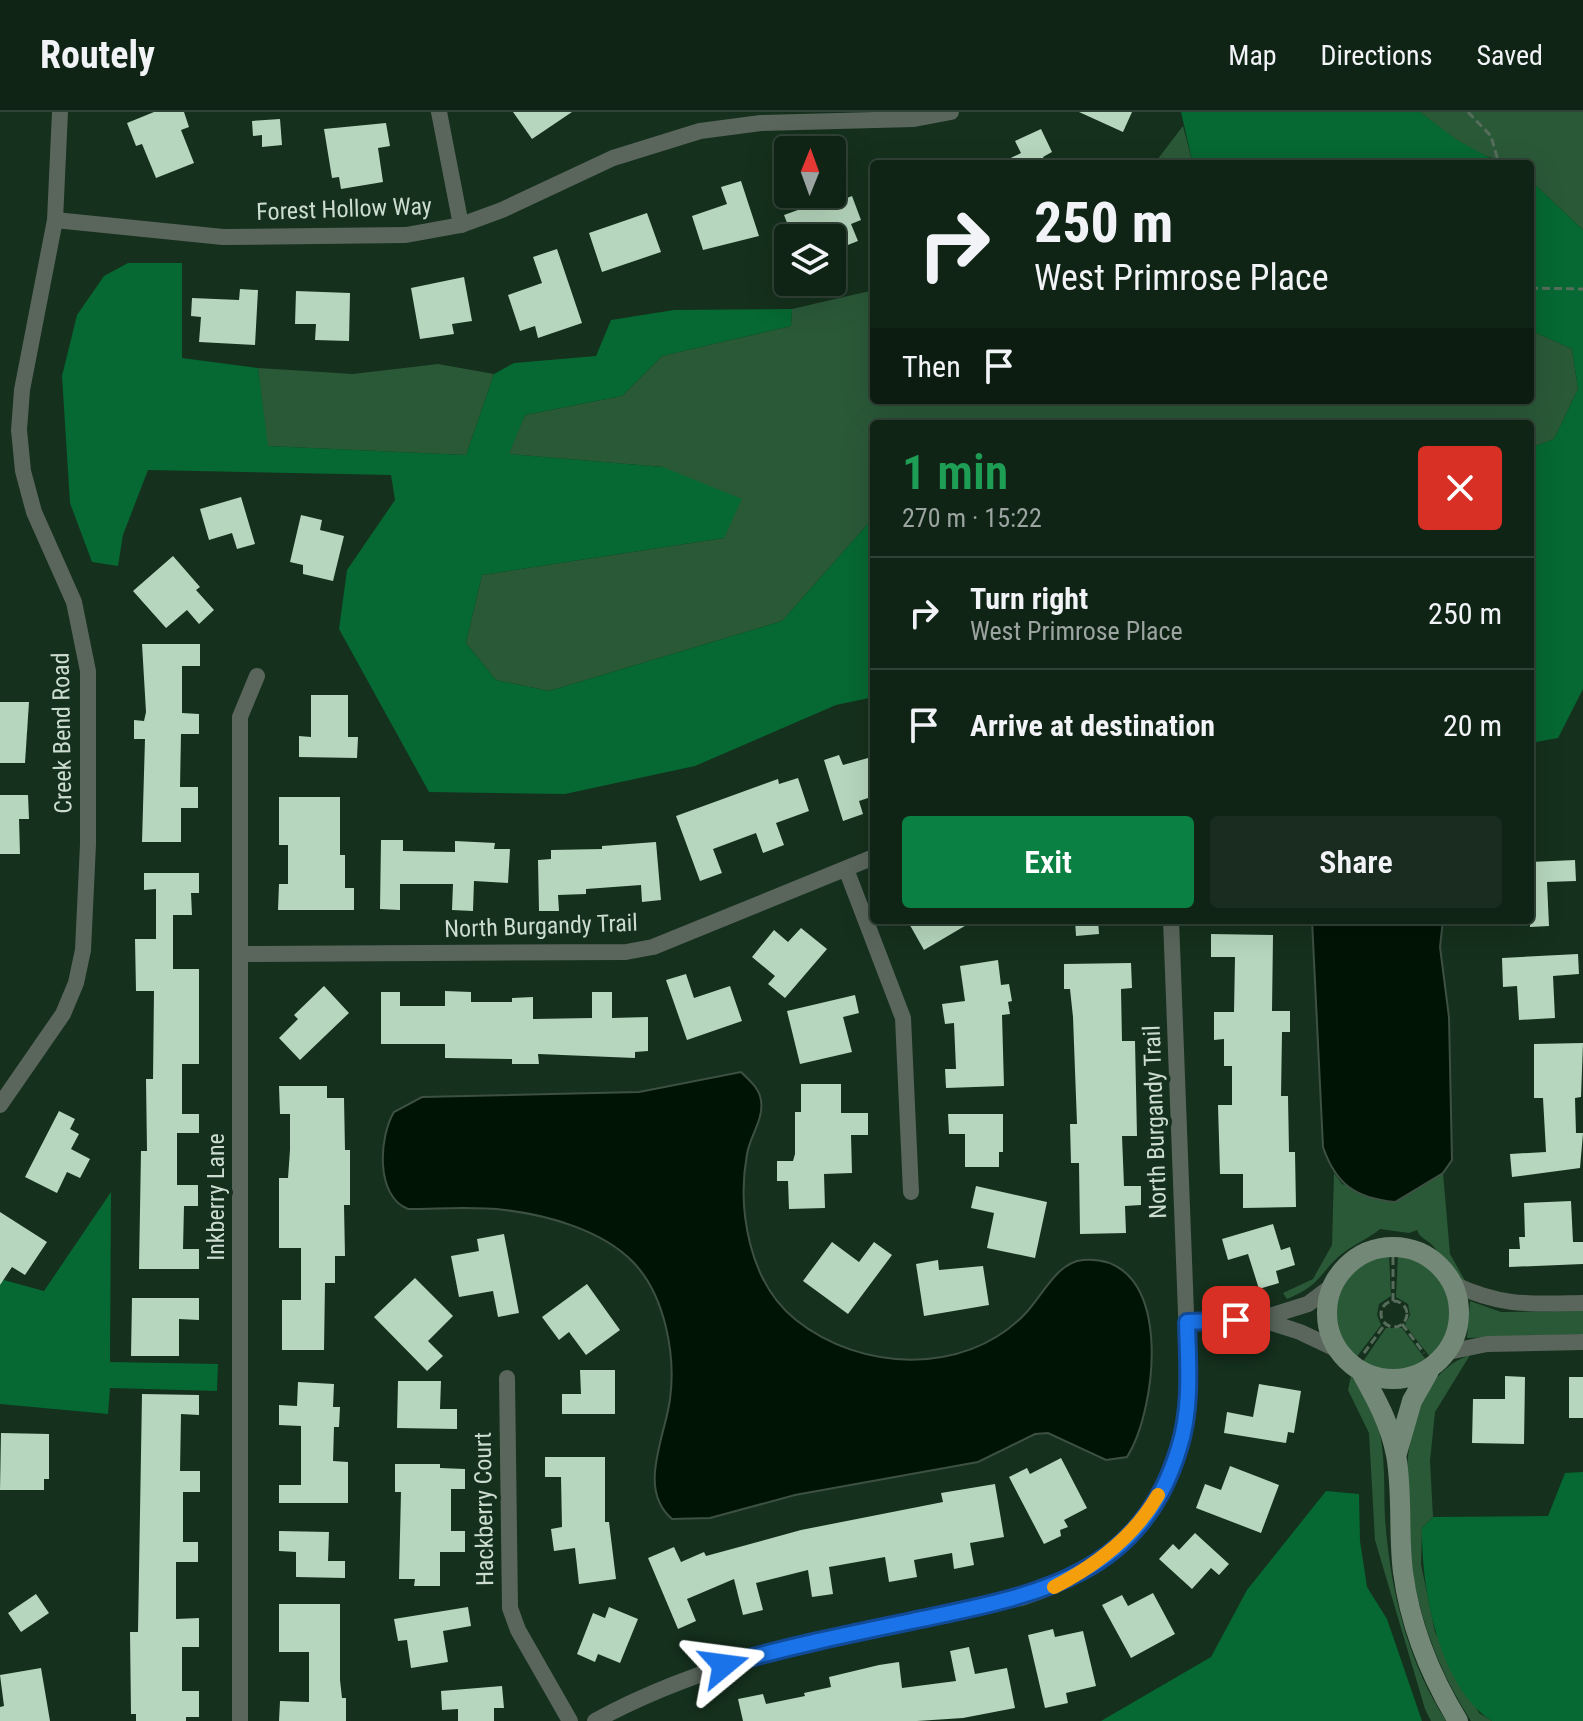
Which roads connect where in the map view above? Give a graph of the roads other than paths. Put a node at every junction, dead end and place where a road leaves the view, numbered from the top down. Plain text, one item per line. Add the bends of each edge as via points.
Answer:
1 (60, 112) edge
2 (439, 112) edge
3 (951, 112) edge
4 (55, 220) junction
5 (461, 225) junction
6 (257, 676) dead end
7 (870, 859) edge
8 (846, 869) junction
9 (1171, 924) edge
10 (240, 954) junction
11 (0, 1105) edge
12 (911, 1192) dead end
13 (1453, 1284) junction
14 (1332, 1286) junction
15 (1583, 1303) edge
16 (1260, 1319) junction
17 (1187, 1322) junction
18 (1583, 1342) edge
19 (1338, 1350) junction
20 (1437, 1363) junction
21 (1359, 1365) junction
22 (507, 1378) dead end
23 (1396, 1457) junction
24 (240, 1721) edge
25 (570, 1721) edge
26 (595, 1721) edge
27 (1458, 1721) edge

1 - 4 street, Creek Bend Road
2 - 5 street
3 - 5 street, Forest Hollow Way via 914,119 761,123 700,131 613,158
4 - 5 street, Forest Hollow Way via 223,237 406,235
4 - 11 street, Creek Bend Road via 19,430 34,512 70,593 84,641 86,927 76,983 63,1014
6 - 10 street, Inkberry Lane via 240,717
7 - 8 street, North Burgandy Trail
8 - 10 street, North Burgandy Trail via 653,947 626,952
8 - 12 street via 903,1018
9 - 17 street, North Burgandy Trail
10 - 24 street, Inkberry Lane
13 - 14 street via 1434,1261 1393,1242 1357,1257
13 - 15 street via 1513,1305
13 - 20 street via 1459,1311 1455,1339
14 - 16 street via 1308,1304
14 - 19 street via 1327,1319
16 - 17 street
16 - 19 street
17 - 26 street, North Burgandy Trail via 1186,1420 1167,1479 1130,1533 1080,1574 1021,1598 724,1665
18 - 20 street via 1487,1344
19 - 21 street
20 - 21 street via 1387,1379
20 - 23 street via 1412,1401
21 - 23 street via 1382,1410
22 - 25 street, Hackberry Court via 510,1608
23 - 27 street via 1408,1598 1428,1663

